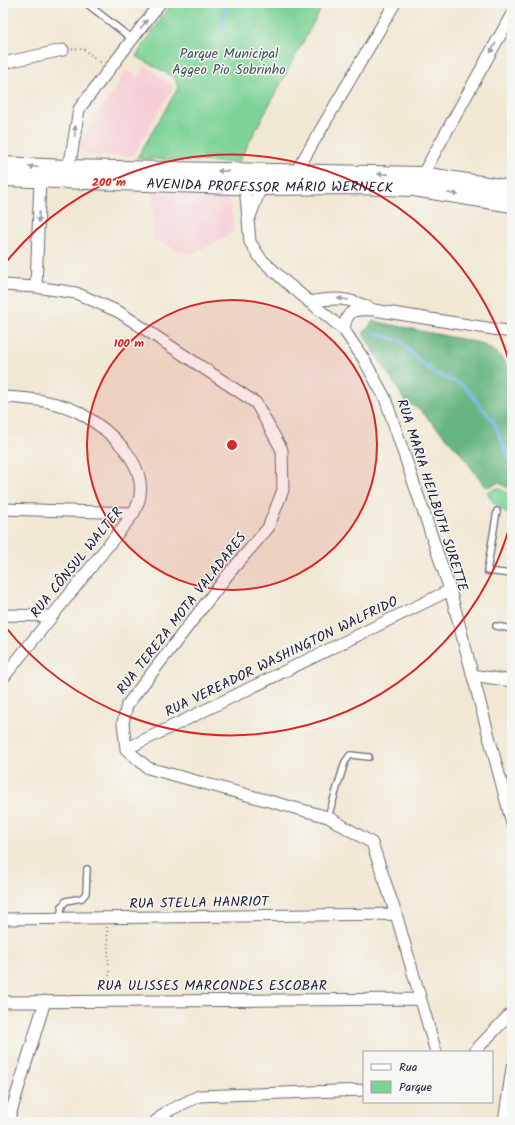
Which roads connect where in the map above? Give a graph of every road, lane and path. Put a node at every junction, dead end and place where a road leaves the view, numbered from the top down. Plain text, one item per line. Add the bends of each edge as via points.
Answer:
1 (86, 3) edge
2 (160, 3) edge
3 (395, 3) edge
4 (512, 14) edge
5 (132, 39) junction
6 (62, 50) joint
7 (3, 63) edge
8 (109, 69) junction
9 (3, 165) edge
10 (296, 172) junction
11 (64, 174) junction
12 (3, 178) edge
13 (40, 178) junction
14 (262, 180) junction
15 (418, 182) junction
16 (245, 186) junction
17 (512, 189) edge
18 (512, 204) edge
19 (247, 222) junction
20 (3, 285) edge
21 (36, 286) junction
22 (309, 302) junction
23 (374, 310) junction
24 (344, 330) junction
25 (512, 332) edge
26 (3, 397) edge
27 (3, 509) edge
28 (497, 511) dead end
29 (134, 513) junction
30 (512, 574) edge
31 (450, 590) junction
32 (3, 615) edge
33 (52, 616) junction
34 (496, 626) dead end
35 (512, 629) edge
36 (472, 675) junction
37 (3, 678) edge
38 (512, 681) edge
39 (126, 749) junction
40 (369, 756) dead end
41 (328, 817) junction
42 (512, 823) edge
43 (87, 869) dead end
44 (396, 914) junction
45 (60, 919) junction
46 (106, 919) junction
47 (3, 920) edge
48 (420, 999) junction
49 (45, 1001) junction
50 (110, 1001) junction
51 (3, 1002) edge
52 (512, 1012) edge
53 (436, 1051) edge
54 (475, 1051) edge
55 (512, 1068) edge
56 (363, 1090) edge
57 (8, 1122) edge
58 (155, 1122) edge
59 (504, 1122) edge

1 - 5 lane
5 -> 2 street
3 - 10 street
4 -> 15 street
5 - 8 street
6 - 7 street
6 - 8 path via 83,49
11 -> 8 street via 71,157 79,109
11 -> 9 main road, AVENIDA PROFESSOR MÁRIO WERNECK
10 - 14 main road, AVENIDA PROFESSOR MÁRIO WERNECK
15 -> 10 main road, AVENIDA PROFESSOR MÁRIO WERNECK
11 - 13 main road, AVENIDA PROFESSOR MÁRIO WERNECK
14 -> 11 main road, AVENIDA PROFESSOR MÁRIO WERNECK
11 - 16 main road, AVENIDA PROFESSOR MÁRIO WERNECK
12 - 13 main road, AVENIDA PROFESSOR MÁRIO WERNECK
13 -> 21 street
14 - 15 main road, AVENIDA PROFESSOR MÁRIO WERNECK via 358,186
14 - 16 main road, AVENIDA PROFESSOR MÁRIO WERNECK
14 - 19 street
15 - 17 main road, AVENIDA PROFESSOR MÁRIO WERNECK
15 -> 18 main road, AVENIDA PROFESSOR MÁRIO WERNECK
16 - 19 street, RUA MARIA HEILBUTH SURETTE
19 - 22 street, RUA MARIA HEILBUTH SURETTE via 250,242 261,259
20 - 21 street, RUA TEREZA MOTA VALADARES
21 - 39 street, RUA TEREZA MOTA VALADARES via 76,294 126,316 256,403 282,450 283,490 268,528 230,572 128,705 123,723
23 -> 22 street via 357,302 331,298
22 - 24 street, RUA MARIA HEILBUTH SURETTE
23 - 24 street via 350,313 345,319
23 - 25 street
24 - 31 street, RUA MARIA HEILBUTH SURETTE via 385,398
26 - 29 street, RUA CÔNSUL WALTER via 49,402 80,413 106,431 130,455 138,475 140,495
27 - 29 street
28 - 30 lane via 487,571
29 - 33 street, RUA CÔNSUL WALTER
31 - 36 street, RUA MARIA HEILBUTH SURETTE
31 - 39 street, RUA VEREADOR WASHINGTON WALFRIDO
32 - 33 street
33 - 37 street, RUA CÔNSUL WALTER
34 - 35 lane
36 - 38 street
36 - 42 street, RUA MARIA HEILBUTH SURETTE
39 - 41 street via 148,768
40 - 41 lane via 350,754 345,762
41 - 44 street via 372,843
43 - 45 lane via 86,893 82,898 66,901 62,906
44 - 46 street, RUA STELLA HANRIOT
44 - 48 street
45 - 46 street, RUA STELLA HANRIOT
45 - 47 street, RUA STELLA HANRIOT
46 - 50 path
48 - 50 street, RUA ULISSES MARCONDES ESCOBAR
48 - 53 street
49 - 50 street, RUA ULISSES MARCONDES ESCOBAR
49 - 51 street, RUA ULISSES MARCONDES ESCOBAR
49 - 57 street
52 - 54 street
55 - 59 street
56 - 58 street via 199,1096 166,1112

